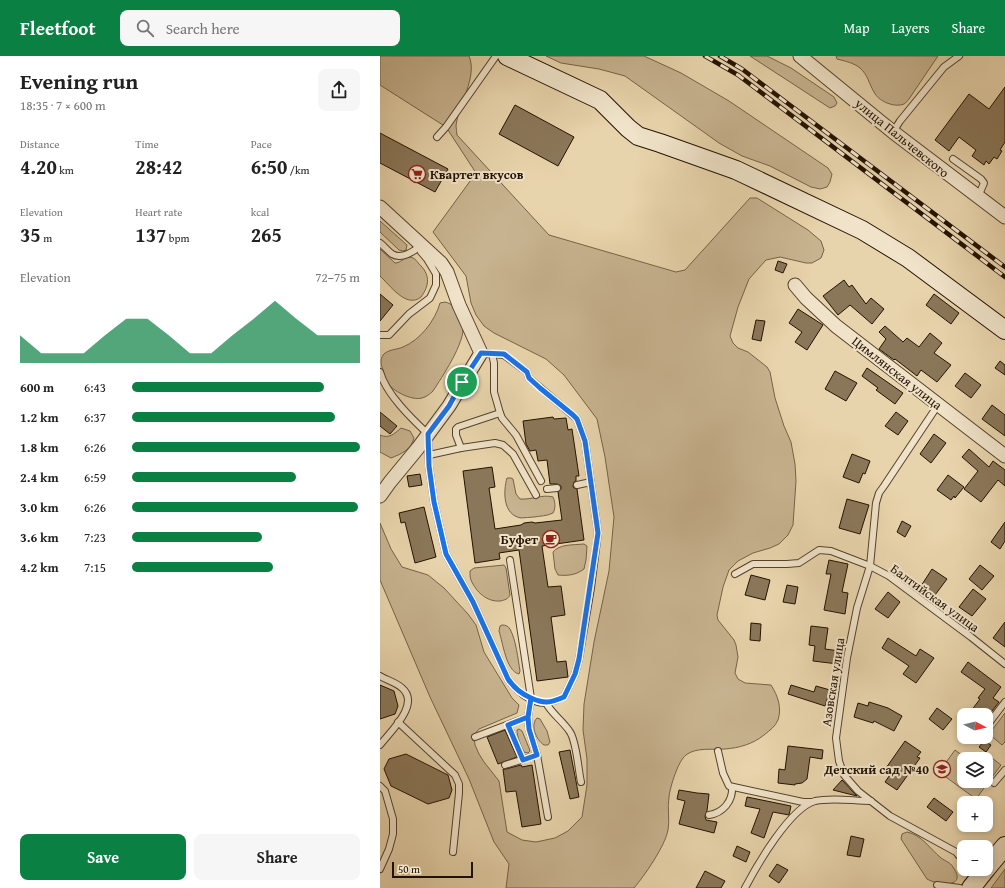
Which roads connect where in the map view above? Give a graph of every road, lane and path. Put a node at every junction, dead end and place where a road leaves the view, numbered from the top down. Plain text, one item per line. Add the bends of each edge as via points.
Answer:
1 (496, 56) edge
2 (507, 56) edge
3 (800, 56) edge
4 (959, 56) edge
5 (893, 132) junction
6 (437, 138) dead end
7 (953, 159) dead end
8 (978, 197) junction
9 (380, 207) edge
10 (1005, 217) edge
11 (380, 243) edge
12 (419, 247) junction
13 (795, 285) dead end
14 (1005, 330) edge
15 (380, 335) edge
16 (487, 353) junction
17 (380, 372) edge
18 (938, 405) junction
19 (500, 413) junction
20 (428, 434) junction
21 (460, 448) junction
22 (429, 455) junction
23 (1005, 456) edge
24 (541, 482) dead end
25 (591, 482) junction
26 (577, 485) dead end
27 (557, 488) dead end
28 (547, 489) dead end
29 (536, 495) dead end
30 (380, 496) edge
31 (510, 560) dead end
32 (870, 566) junction
33 (735, 574) dead end
34 (1005, 664) edge
35 (380, 676) edge
36 (531, 698) junction
37 (1005, 702) edge
38 (546, 703) junction
39 (528, 717) junction
40 (993, 718) edge
41 (398, 722) junction
42 (508, 725) junction
43 (475, 737) dead end
44 (380, 745) edge
45 (718, 751) dead end
46 (537, 755) junction
47 (523, 760) junction
48 (505, 765) dead end
49 (1005, 770) edge
50 (581, 782) dead end
51 (994, 783) dead end
52 (380, 786) edge
53 (732, 787) junction
54 (815, 801) junction
55 (871, 801) junction
56 (709, 814) dead end
57 (548, 817) dead end
58 (1005, 846) edge
59 (453, 852) dead end
60 (957, 853) edge
61 (993, 858) edge
62 (380, 869) edge
63 (937, 886) dead end
64 (745, 888) edge
65 (960, 888) edge

1 - 6 lane
2 - 14 main road via 600,100 638,136 736,170 862,230 908,258
3 - 5 street, улица Пальчевского
4 - 5 lane via 944,67
5 - 8 street, улица Пальчевского
7 - 8 lane via 984,183
8 - 10 street, улица Пальчевского
9 - 12 street
11 - 12 lane via 399,256 409,254
12 - 15 lane via 436,274 436,285 430,298 409,314 389,335
12 - 16 street via 441,263 447,272 459,305
13 - 18 street, Цимлянская улица via 836,326
16 - 19 lane via 494,363 494,392
16 - 20 street via 462,382 449,406
16 - 25 lane via 504,354 577,419 585,441
17 - 20 lane via 382,381 404,410
18 - 23 street, Цимлянская улица
18 - 32 lane, Азовская улица via 879,493
19 - 21 lane via 458,427 456,435
19 - 24 lane via 516,435
20 - 22 lane
20 - 30 street
21 - 22 lane
21 - 29 lane via 495,443 503,445 513,454
22 - 36 lane via 434,502 446,554 473,602 508,679 514,688
25 - 26 lane
25 - 38 lane via 598,533 579,659 564,697
27 - 28 lane
31 - 36 lane
32 - 33 lane, Балтийская улица via 831,551 819,550 799,562 753,564
32 - 34 lane, Балтийская улица via 889,576
32 - 55 lane, Азовская улица via 857,608 847,658 836,738 844,775
35 - 41 lane via 402,687 407,694 409,701 405,714
36 - 38 lane
36 - 39 lane
37 - 40 lane
38 - 50 lane via 573,737
39 - 42 lane
39 - 46 lane
41 - 44 lane
41 - 59 lane via 455,775 459,784
42 - 43 lane
42 - 47 lane
45 - 53 lane via 728,784
46 - 47 lane
46 - 57 lane
47 - 48 lane
49 - 51 lane
52 - 62 lane via 385,790 393,819 393,834
53 - 54 lane via 803,802
53 - 56 lane via 733,794 728,804 722,810
54 - 55 lane
54 - 64 lane via 806,805 787,822
55 - 60 lane, Азовская улица via 890,816
58 - 61 main road
63 - 65 lane

